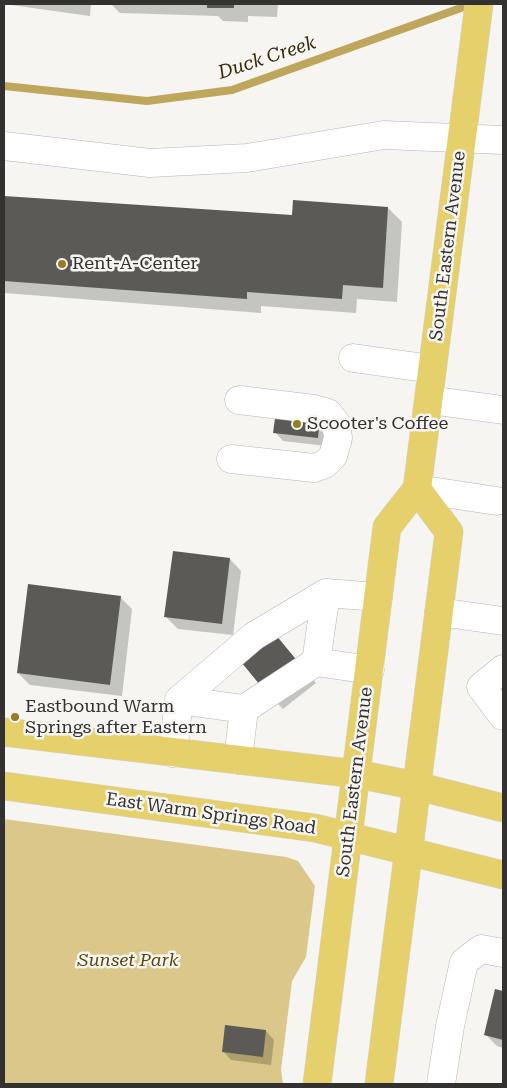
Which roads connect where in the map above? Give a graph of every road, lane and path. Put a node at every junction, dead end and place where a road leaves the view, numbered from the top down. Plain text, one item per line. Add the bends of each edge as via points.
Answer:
1 (479, 4) edge
2 (462, 140) junction
3 (503, 140) edge
4 (4, 146) edge
5 (353, 358) dead end
6 (432, 370) junction
7 (239, 400) dead end
8 (429, 400) junction
9 (503, 410) edge
10 (231, 459) dead end
11 (417, 489) junction
12 (497, 501) dead end
13 (326, 593) junction
14 (378, 597) junction
15 (439, 612) junction
16 (503, 622) edge
17 (316, 662) junction
18 (503, 669) edge
19 (370, 670) junction
20 (179, 700) junction
21 (244, 709) junction
22 (503, 716) edge
23 (4, 732) edge
24 (173, 753) junction
25 (238, 760) junction
26 (357, 774) junction
27 (4, 786) edge
28 (417, 786) junction
29 (503, 808) edge
30 (349, 836) junction
31 (408, 852) junction
32 (503, 875) edge
33 (503, 953) edge
34 (317, 1084) edge
35 (379, 1084) edge
36 (441, 1084) edge

1 - 2 main road, South Eastern Avenue
2 - 3 lane
2 - 4 lane via 384,135 247,158 150,163
2 - 6 main road, South Eastern Avenue
5 - 6 lane
6 - 8 main road, South Eastern Avenue
7 - 10 lane via 328,413 336,423 338,438 333,456 314,468
8 - 9 lane
8 - 11 main road, South Eastern Avenue
11 - 12 lane
11 - 14 main road, South Eastern Avenue via 387,527
11 - 15 main road via 449,532
13 - 14 lane
13 - 17 lane
13 - 20 lane via 254,636
14 - 19 main road, South Eastern Avenue
15 - 16 lane
15 - 28 main road
17 - 19 lane
17 - 21 lane
18 - 22 lane via 481,687
19 - 26 main road, South Eastern Avenue
20 - 21 lane
20 - 24 lane
21 - 25 lane
23 - 24 main road
24 - 25 main road
25 - 26 main road
26 - 28 main road
26 - 30 main road, South Eastern Avenue
27 - 30 main road, East Warm Springs Road via 315,828
28 - 29 main road
28 - 31 main road
30 - 31 main road, East Warm Springs Road
30 - 34 main road, South Eastern Avenue
31 - 32 main road, East Warm Springs Road
31 - 35 main road
33 - 36 lane via 480,950 464,962

